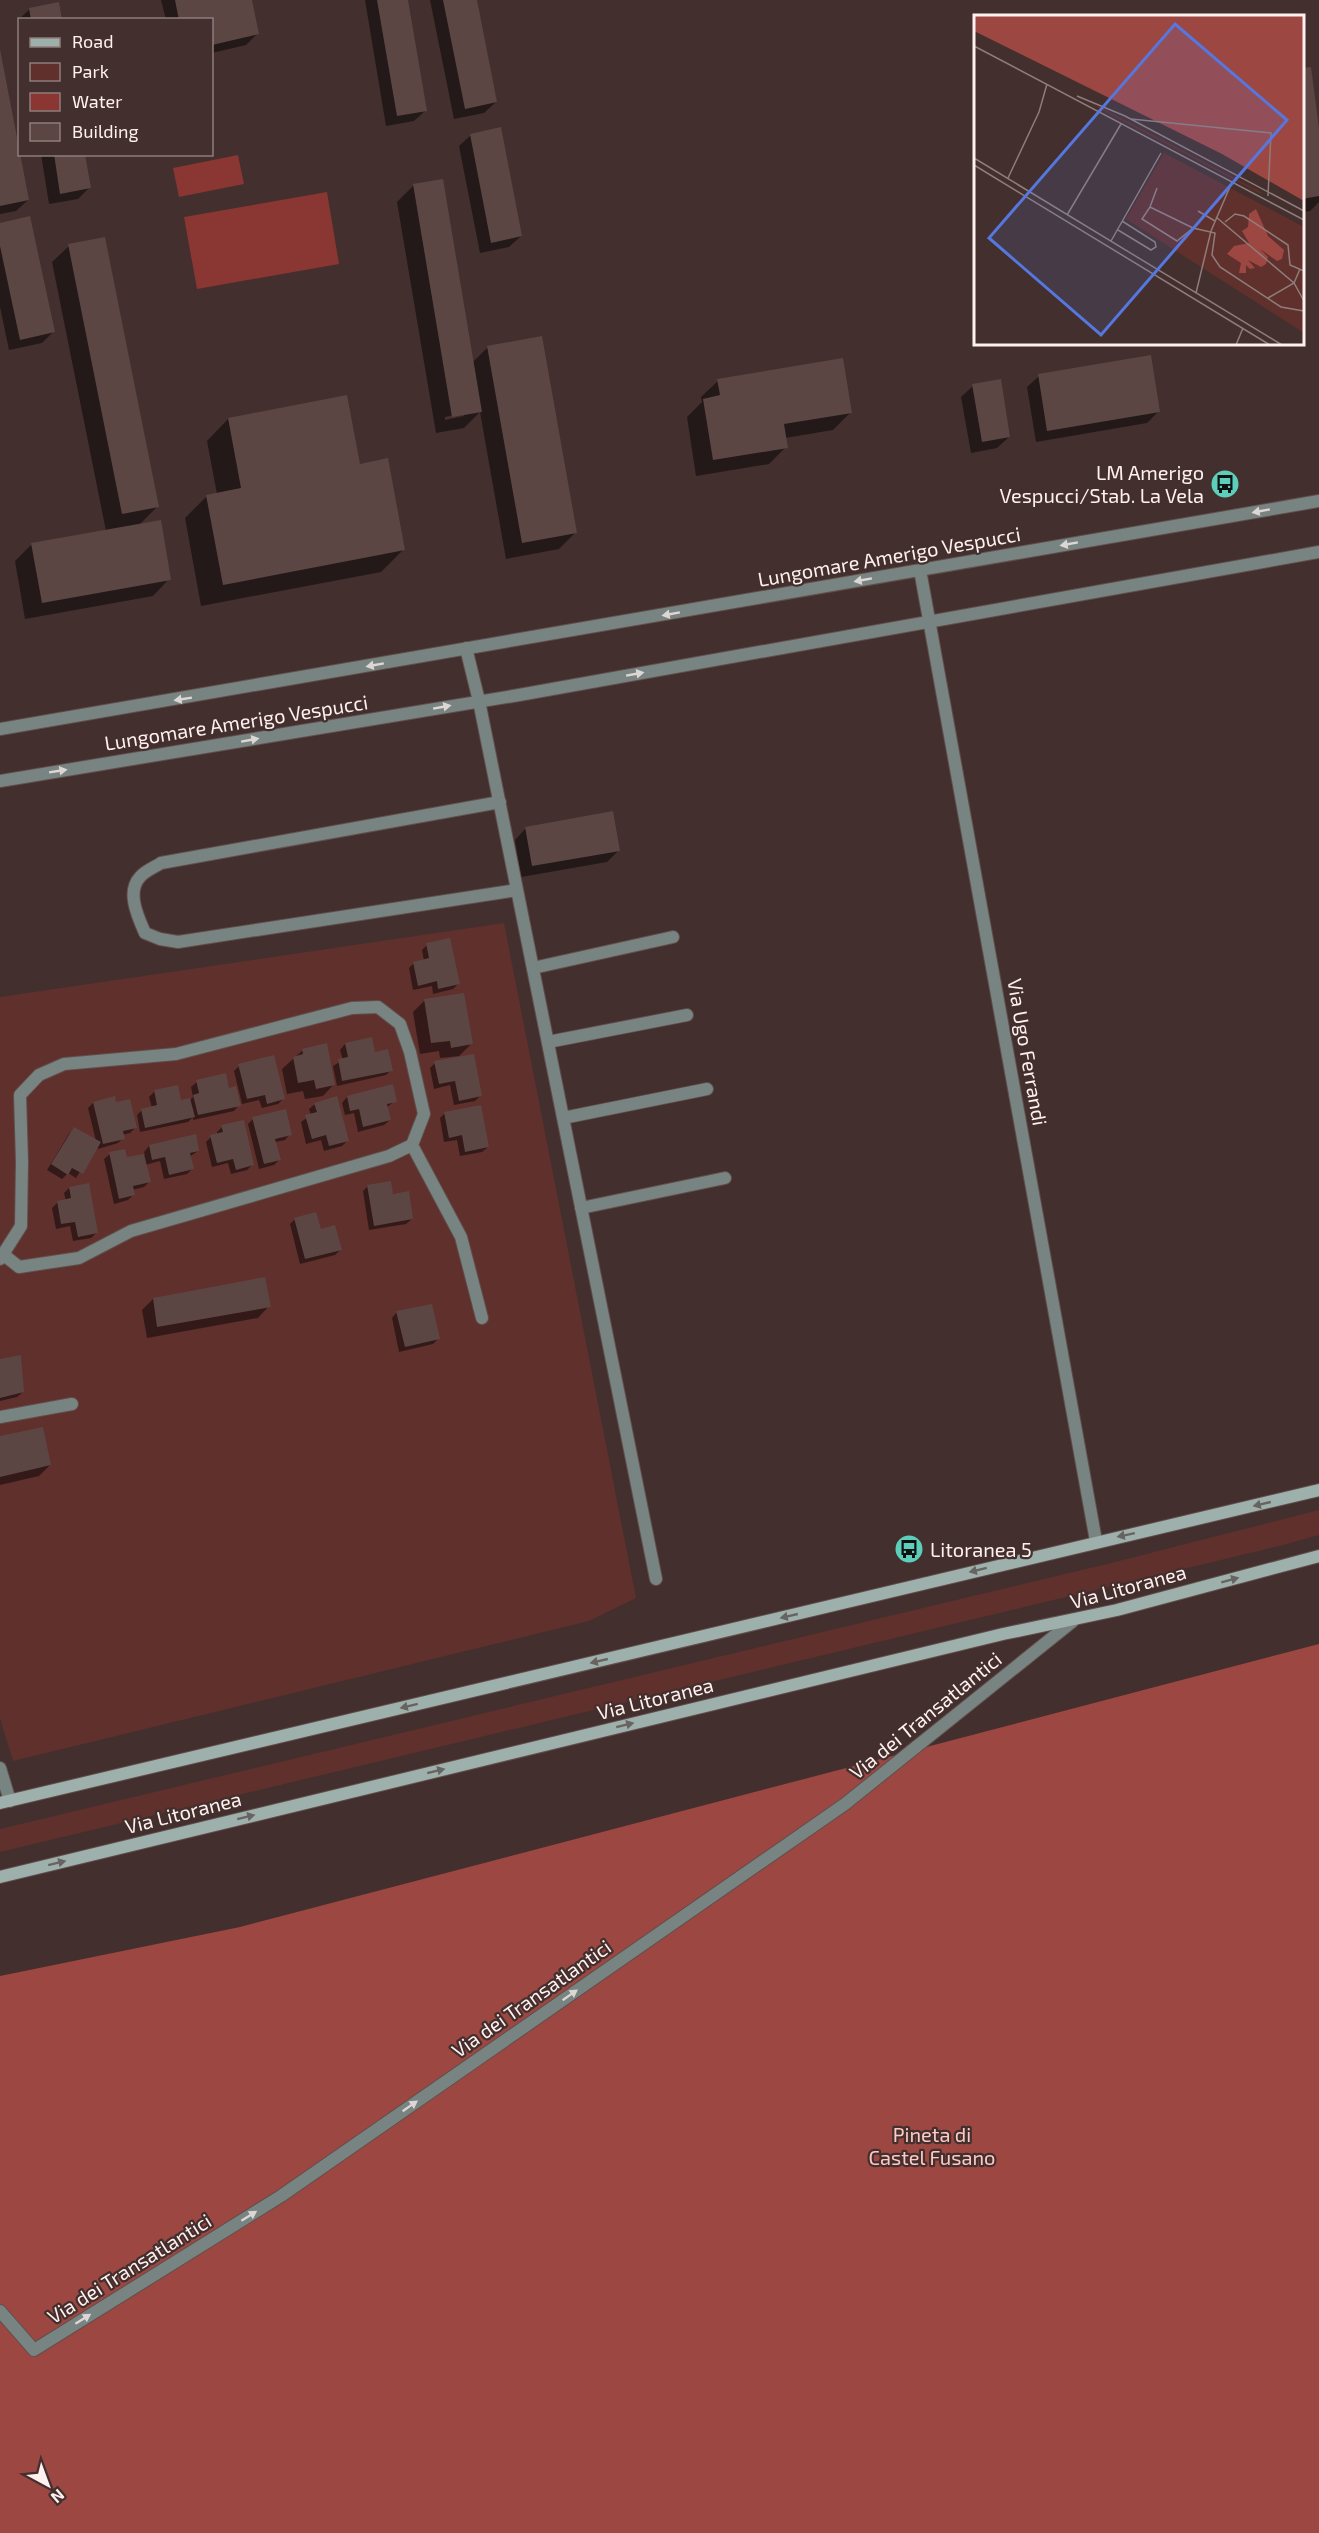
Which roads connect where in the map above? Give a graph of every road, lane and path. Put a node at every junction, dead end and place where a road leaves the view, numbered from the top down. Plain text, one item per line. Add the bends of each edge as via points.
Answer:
1 (1319, 501) edge
2 (1319, 552) edge
3 (920, 570) junction
4 (930, 620) junction
5 (466, 648) junction
6 (479, 701) junction
7 (0, 729) edge
8 (0, 781) edge
9 (500, 802) junction
10 (517, 890) junction
11 (673, 936) dead end
12 (533, 968) junction
13 (687, 1015) dead end
14 (548, 1042) junction
15 (707, 1089) dead end
16 (563, 1118) junction
17 (411, 1145) junction
18 (725, 1178) dead end
19 (581, 1208) junction
20 (2, 1257) edge
21 (482, 1318) dead end
22 (72, 1404) dead end
23 (0, 1417) edge
24 (1319, 1490) edge
25 (1096, 1541) junction
26 (1319, 1556) edge
27 (656, 1580) dead end
28 (1073, 1621) junction
29 (0, 1768) edge
30 (5, 1802) edge
31 (0, 1877) edge
32 (0, 2311) edge

1 -> 3 street, Lungomare Amerigo Vespucci
2 - 4 street, Lungomare Amerigo Vespucci
3 - 4 street, Via Ugo Ferrandi
3 -> 5 street, Lungomare Amerigo Vespucci
6 -> 4 street, Lungomare Amerigo Vespucci
4 - 25 street, Via Ugo Ferrandi
5 - 6 street
5 -> 7 street, Lungomare Amerigo Vespucci
8 -> 6 street, Lungomare Amerigo Vespucci
6 - 9 street
9 - 10 street
9 - 10 street via 161,863 140,877 133,893 145,933 178,942
10 - 12 street
11 - 12 street
12 - 14 street
13 - 14 street
14 - 16 street
15 - 16 street
16 - 19 street
17 - 20 street via 389,1156 131,1231 79,1258 19,1267
17 - 20 street via 424,1114 410,1052 400,1024 378,1007 352,1008 176,1054 64,1064 39,1076 20,1095 21,1226
17 - 21 street via 461,1237
18 - 19 street
19 - 27 street
22 - 23 street
24 -> 25 main road
25 -> 30 main road
28 -> 26 main road, Via Litoranea
31 -> 28 main road, Via Litoranea via 992,1637
32 -> 28 street, Via dei Transatlantici via 34,2350 281,2196 845,1804
29 - 30 street

